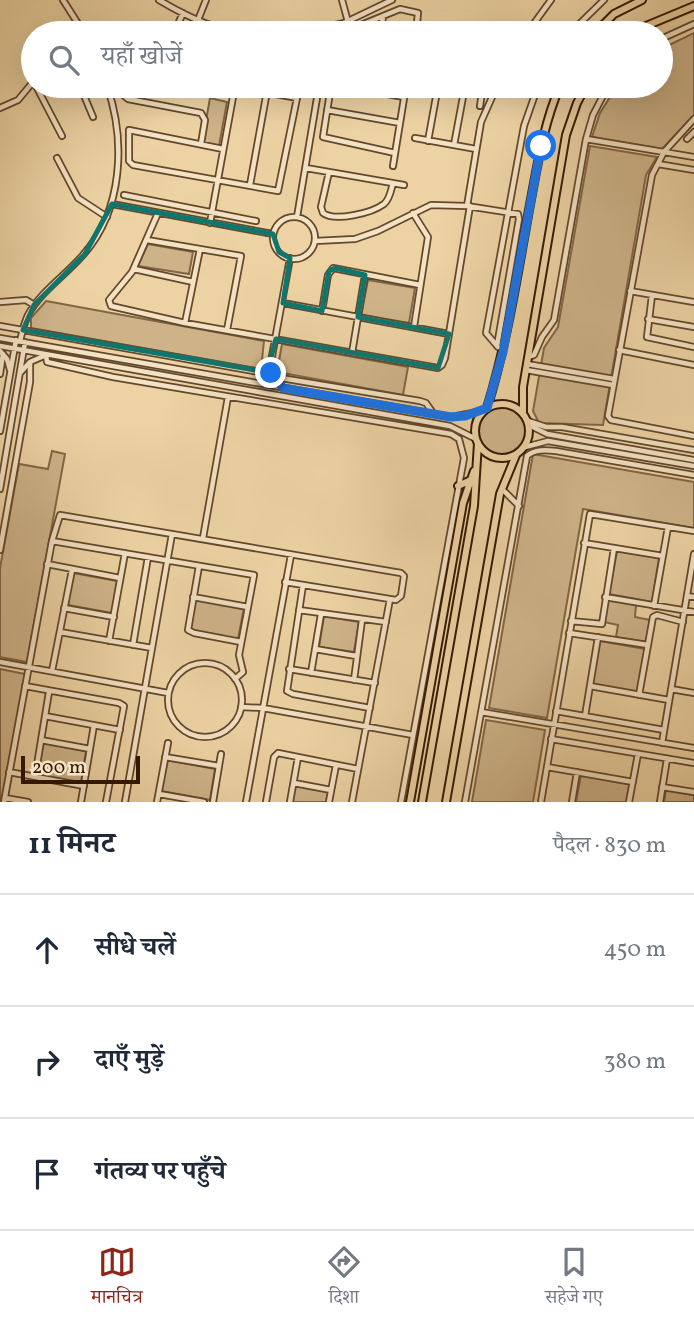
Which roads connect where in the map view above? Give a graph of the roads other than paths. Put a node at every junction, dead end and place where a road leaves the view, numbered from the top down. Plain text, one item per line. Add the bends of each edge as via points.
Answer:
1 (63, 0) edge
2 (159, 0) edge
3 (206, 0) edge
4 (342, 0) edge
5 (391, 0) edge
6 (551, 0) edge
7 (604, 0) edge
8 (642, 0) edge
9 (694, 6) edge
10 (183, 13) junction
11 (383, 15) junction
12 (198, 20) junction
13 (77, 21) edge
14 (179, 21) edge
15 (201, 21) edge
16 (348, 21) edge
17 (350, 21) edge
18 (370, 21) edge
19 (382, 21) edge
20 (417, 21) edge
21 (536, 21) edge
22 (582, 21) edge
23 (607, 21) edge
24 (658, 21) edge
25 (694, 24) edge
26 (673, 34) edge
27 (21, 97) edge
28 (42, 98) edge
29 (85, 98) edge
30 (110, 98) edge
31 (127, 98) edge
32 (233, 98) edge
33 (266, 98) edge
34 (297, 98) edge
35 (317, 98) edge
36 (329, 98) edge
37 (404, 98) edge
38 (436, 98) edge
39 (462, 98) edge
40 (481, 98) edge
41 (492, 98) edge
42 (534, 98) edge
43 (555, 98) edge
44 (580, 98) edge
45 (602, 98) edge
46 (480, 106) dead end
47 (0, 108) edge
48 (327, 110) junction
49 (93, 117) dead end
50 (694, 119) edge
51 (400, 123) junction
52 (118, 128) junction
53 (128, 130) junction
54 (694, 132) edge
55 (62, 136) dead end
56 (415, 138) dead end
57 (586, 139) junction
58 (687, 139) dead end
59 (428, 141) junction
60 (201, 144) junction
61 (454, 145) junction
62 (223, 149) junction
63 (476, 149) junction
64 (664, 152) junction
65 (395, 153) junction
66 (694, 157) edge
67 (57, 158) dead end
68 (658, 164) junction
69 (393, 166) dead end
70 (306, 168) junction
71 (694, 170) edge
72 (329, 172) junction
73 (218, 180) junction
74 (393, 183) junction
75 (250, 185) junction
76 (404, 185) dead end
77 (124, 195) dead end
78 (112, 204) junction
79 (468, 206) junction
80 (508, 212) junction
81 (158, 213) junction
82 (212, 213) junction
83 (413, 213) junction
84 (107, 217) junction
85 (297, 217) junction
86 (256, 221) dead end
87 (210, 223) junction
88 (273, 234) junction
89 (147, 240) junction
90 (315, 241) junction
91 (200, 249) junction
92 (290, 258) junction
93 (134, 269) junction
94 (365, 275) junction
95 (193, 282) junction
96 (420, 285) junction
97 (630, 291) junction
98 (652, 295) junction
99 (0, 302) edge
100 (694, 302) edge
101 (282, 303) junction
102 (34, 305) junction
103 (322, 311) junction
104 (358, 317) junction
105 (649, 319) junction
106 (185, 323) junction
107 (0, 326) edge
108 (414, 327) junction
109 (694, 327) edge
110 (23, 330) junction
111 (227, 330) junction
112 (449, 334) junction
113 (0, 338) edge
114 (276, 339) junction
115 (20, 341) junction
116 (497, 346) junction
117 (694, 347) edge
118 (15, 349) junction
119 (619, 350) junction
120 (1, 351) edge
121 (24, 351) junction
122 (503, 352) junction
123 (352, 353) junction
124 (46, 355) junction
125 (30, 362) junction
126 (527, 364) junction
127 (694, 365) edge
128 (108, 366) junction
129 (128, 370) junction
130 (11, 371) junction
131 (20, 373) junction
132 (270, 373) junction
133 (0, 374) edge
134 (113, 377) junction
135 (122, 378) junction
136 (253, 382) junction
137 (613, 382) junction
138 (267, 385) junction
139 (283, 388) junction
140 (228, 397) junction
141 (14, 408) junction
142 (485, 410) junction
143 (523, 412) junction
144 (433, 414) junction
145 (426, 422) junction
146 (22, 423) junction
147 (529, 423) junction
148 (0, 428) edge
149 (419, 428) junction
150 (694, 436) edge
151 (477, 441) junction
152 (525, 447) junction
153 (694, 450) edge
154 (516, 455) junction
155 (478, 457) junction
156 (694, 460) edge
157 (694, 466) edge
158 (694, 475) edge
159 (471, 480) junction
160 (458, 486) junction
161 (502, 488) junction
162 (0, 489) edge
163 (519, 506) junction
164 (668, 527) junction
165 (694, 531) edge
166 (172, 534) junction
167 (203, 538) junction
168 (52, 541) junction
169 (584, 543) junction
170 (614, 548) junction
171 (0, 550) edge
172 (125, 553) junction
173 (694, 554) edge
174 (290, 555) junction
175 (663, 556) junction
176 (148, 557) junction
177 (167, 561) junction
178 (47, 564) junction
179 (199, 566) junction
180 (72, 570) junction
181 (120, 578) junction
182 (285, 582) junction
183 (303, 585) junction
184 (687, 596) junction
185 (193, 597) junction
186 (605, 597) junction
187 (694, 597) edge
188 (390, 599) junction
189 (654, 606) junction
190 (248, 607) junction
191 (64, 608) junction
192 (299, 610) junction
193 (684, 611) junction
194 (694, 612) edge
195 (321, 614) junction
196 (114, 617) junction
197 (362, 620) junction
198 (571, 621) junction
199 (386, 622) junction
200 (682, 622) junction
201 (60, 632) junction
202 (569, 633) junction
203 (598, 638) junction
204 (109, 641) junction
205 (241, 642) junction
206 (133, 645) junction
207 (648, 645) junction
208 (152, 648) junction
209 (315, 649) junction
210 (356, 656) junction
211 (0, 662) edge
212 (28, 667) junction
213 (289, 669) junction
214 (52, 671) junction
215 (311, 673) junction
216 (235, 679) junction
217 (354, 680) junction
218 (374, 683) junction
219 (25, 686) junction
220 (590, 686) junction
221 (145, 689) junction
222 (671, 689) junction
223 (49, 692) junction
224 (168, 693) junction
225 (694, 693) edge
226 (639, 695) junction
227 (669, 700) junction
228 (241, 707) junction
229 (263, 708) junction
230 (370, 708) junction
231 (556, 711) junction
232 (481, 712) junction
233 (45, 716) junction
234 (585, 716) junction
235 (554, 724) junction
236 (94, 725) junction
237 (368, 727) junction
238 (120, 730) junction
239 (664, 730) junction
240 (413, 735) junction
241 (551, 739) junction
242 (41, 740) junction
243 (662, 743) junction
244 (168, 744) dead end
245 (694, 748) edge
246 (90, 749) junction
247 (221, 754) dead end
248 (638, 754) junction
249 (165, 757) junction
250 (298, 757) junction
251 (667, 759) junction
252 (694, 763) edge
253 (336, 765) junction
254 (219, 766) junction
255 (547, 766) junction
256 (358, 769) junction
257 (9, 772) junction
258 (577, 772) junction
259 (36, 777) junction
260 (633, 782) junction
261 (294, 783) junction
262 (84, 786) junction
263 (662, 787) junction
264 (331, 790) junction
265 (694, 792) edge
266 (159, 794) junction
267 (5, 800) edge
268 (28, 802) edge
269 (81, 802) edge
270 (106, 802) edge
271 (125, 802) edge
272 (157, 802) edge
273 (204, 802) edge
274 (213, 802) edge
275 (246, 802) edge
276 (266, 802) edge
277 (290, 802) edge
278 (329, 802) edge
279 (352, 802) edge
280 (401, 802) edge
281 (410, 802) edge
282 (422, 802) edge
283 (446, 802) edge
284 (465, 802) edge
285 (541, 802) edge
286 (572, 802) edge
287 (629, 802) edge
288 (660, 802) edge

1 - 13 street
2 - 10 street
3 - 12 street
4 - 16 street
5 - 17 street
6 - 21 street
7 - 22 street
8 - 23 main road
9 - 24 main road
10 - 12 street
10 - 14 street
11 - 18 street
11 - 19 street
11 - 20 street via 400,9 418,13
12 - 15 street
25 - 26 street
27 - 47 street
28 - 55 street
29 - 49 street
30 - 52 street
31 - 60 street via 201,113 205,120
32 - 62 street
33 - 75 street
34 - 75 street via 280,188 276,192
35 - 70 street
36 - 48 street
37 - 51 street
38 - 59 street
39 - 61 street
40 - 46 street
41 - 63 street
42 - 80 street
43 - 122 main road via 541,146
44 - 126 main road via 566,135
45 - 57 street
48 - 51 street
48 - 65 street via 323,137
50 - 64 street
51 - 65 street
52 - 53 street
52 - 78 street
53 - 60 street
53 - 73 street via 133,165
54 - 58 street
56 - 59 street
57 - 64 street
57 - 126 street via 554,320
59 - 61 street
60 - 62 street
61 - 63 street
62 - 73 street
63 - 79 street
64 - 66 street
64 - 68 street
65 - 69 street
67 - 84 street via 78,198
68 - 71 street
68 - 97 street
70 - 72 street
70 - 85 street
72 - 74 street
72 - 74 street via 321,207 332,217 360,214 382,205
73 - 75 street
73 - 82 street
74 - 76 street
77 - 82 street
78 - 81 street
78 - 84 street
79 - 80 street
79 - 83 street via 430,205
79 - 112 street
80 - 116 street via 486,333
80 - 116 street via 518,214 519,219
81 - 87 street
81 - 89 street
82 - 86 street
82 - 87 street
83 - 90 street via 355,239
83 - 96 street via 428,235
84 - 102 street via 85,254
85 - 88 street via 279,223
85 - 90 street via 312,228
87 - 88 street
88 - 92 street via 279,252
89 - 91 street
89 - 93 street
90 - 92 street via 303,257
91 - 95 street
91 - 111 street via 242,256
92 - 101 street
93 - 95 street
93 - 106 street via 109,300 111,306
94 - 96 street
94 - 103 street via 331,270
94 - 104 street
95 - 106 street
96 - 108 street
97 - 98 street
97 - 119 street
98 - 100 street
98 - 105 street
99 - 102 street via 26,300
101 - 103 street
101 - 114 street
102 - 110 street
103 - 104 street
104 - 108 street
104 - 123 street
105 - 109 street
105 - 117 street via 648,338
106 - 111 street
107 - 110 street
108 - 112 street
110 - 115 street
110 - 132 street
111 - 114 street
112 - 123 street via 438,368
113 - 115 street
114 - 123 street
114 - 132 street
115 - 118 street
115 - 121 street
115 - 136 street
116 - 122 street
118 - 120 street
118 - 121 street
118 - 130 street
119 - 127 street
119 - 137 street
120 - 130 street
120 - 133 street
121 - 124 street
121 - 131 street
122 - 142 main road
124 - 125 street
124 - 128 street
124 - 134 street via 47,362
125 - 131 street
125 - 146 street
126 - 137 street
126 - 143 main road
128 - 129 street
128 - 134 street
129 - 135 street
129 - 145 street
130 - 148 street
131 - 141 street
132 - 136 street
132 - 138 street
132 - 139 street
132 - 144 street via 420,401
134 - 135 street
135 - 140 street
136 - 138 street
137 - 150 street via 610,419
138 - 139 street
139 - 144 street
140 - 149 street
140 - 167 street
141 - 146 street
141 - 162 street
142 - 143 main road via 500,403
142 - 144 street via 451,417
142 - 151 main road via 476,424
143 - 147 main road
145 - 149 street
145 - 151 street via 450,426
146 - 171 street
147 - 152 main road
147 - 153 street
147 - 156 street via 547,434
149 - 160 street via 459,439 464,456
151 - 154 main road via 494,457
151 - 155 main road
152 - 154 main road
152 - 157 street via 548,441
154 - 161 main road
155 - 159 main road
155 - 282 main road via 474,506
158 - 163 street via 544,450 527,456
159 - 160 main road
159 - 281 main road via 463,503
160 - 240 street
161 - 163 street
161 - 283 main road
163 - 232 street
164 - 165 street
164 - 169 street via 591,513
164 - 175 street
166 - 167 street
166 - 168 street via 60,515
166 - 177 street
167 - 174 street
168 - 172 street
168 - 178 street
169 - 170 street
169 - 198 street
170 - 175 street
170 - 186 street
172 - 176 street
172 - 181 street
173 - 184 street
174 - 182 street
174 - 188 street via 401,573 401,596
175 - 189 street
176 - 177 street
176 - 206 street
177 - 179 street
177 - 208 street
178 - 180 street
178 - 212 street
179 - 185 street
179 - 190 street via 254,575
180 - 181 street
180 - 191 street
181 - 196 street
182 - 183 street
182 - 229 street
183 - 188 street
183 - 192 street
184 - 187 street
184 - 193 street
185 - 190 street
185 - 205 street via 189,631
186 - 189 street
186 - 198 street via 600,624
188 - 199 street
189 - 193 street
190 - 205 street
191 - 196 street
191 - 201 street
192 - 195 street
192 - 213 street
193 - 194 street
193 - 200 street
195 - 197 street
195 - 209 street
196 - 204 street
197 - 199 street
197 - 210 street
198 - 202 street
199 - 218 street
200 - 207 street via 655,616
200 - 222 street
201 - 204 street
201 - 214 street
202 - 203 street
202 - 231 street
203 - 207 street
203 - 220 street
204 - 206 street
205 - 216 street via 243,672
206 - 208 street
207 - 226 street
208 - 221 street
209 - 210 street
209 - 215 street
210 - 217 street
211 - 212 street
212 - 214 street
212 - 219 street
213 - 215 street
213 - 230 street via 288,693
214 - 221 street
215 - 217 street
216 - 224 street via 218,665 197,663 178,674
216 - 228 street
217 - 218 street
218 - 230 street
219 - 223 street
219 - 257 street
220 - 226 street
220 - 234 street
221 - 224 street
221 - 271 street
222 - 225 street
222 - 227 street
223 - 233 street
223 - 238 street via 122,705
224 - 228 street via 171,716 198,736 209,737 230,727
226 - 227 street
227 - 239 street
228 - 229 street
229 - 237 street
229 - 275 street
230 - 237 street
231 - 234 street
231 - 235 street
232 - 235 street
232 - 284 street
233 - 236 street
233 - 242 street
234 - 239 street
235 - 241 street
235 - 243 street
236 - 238 street
236 - 246 street
237 - 240 street
237 - 256 street
238 - 270 street
239 - 243 street
240 - 280 street
241 - 248 street
241 - 255 street
242 - 246 street
242 - 259 street
243 - 245 street
244 - 249 street
246 - 262 street
247 - 254 street
248 - 251 street
248 - 260 street
249 - 254 street
249 - 266 street
250 - 253 street
250 - 261 street
250 - 276 street via 275,755
251 - 252 street
251 - 263 street
253 - 256 street
253 - 264 street
254 - 274 street
255 - 258 street
255 - 285 street
256 - 279 street
257 - 259 street
257 - 267 street
258 - 260 street
258 - 286 street
259 - 262 street
260 - 287 street
261 - 264 street
261 - 277 street
262 - 269 street
263 - 265 street
263 - 288 street
264 - 278 street
266 - 272 street
266 - 273 street
267 - 268 street

